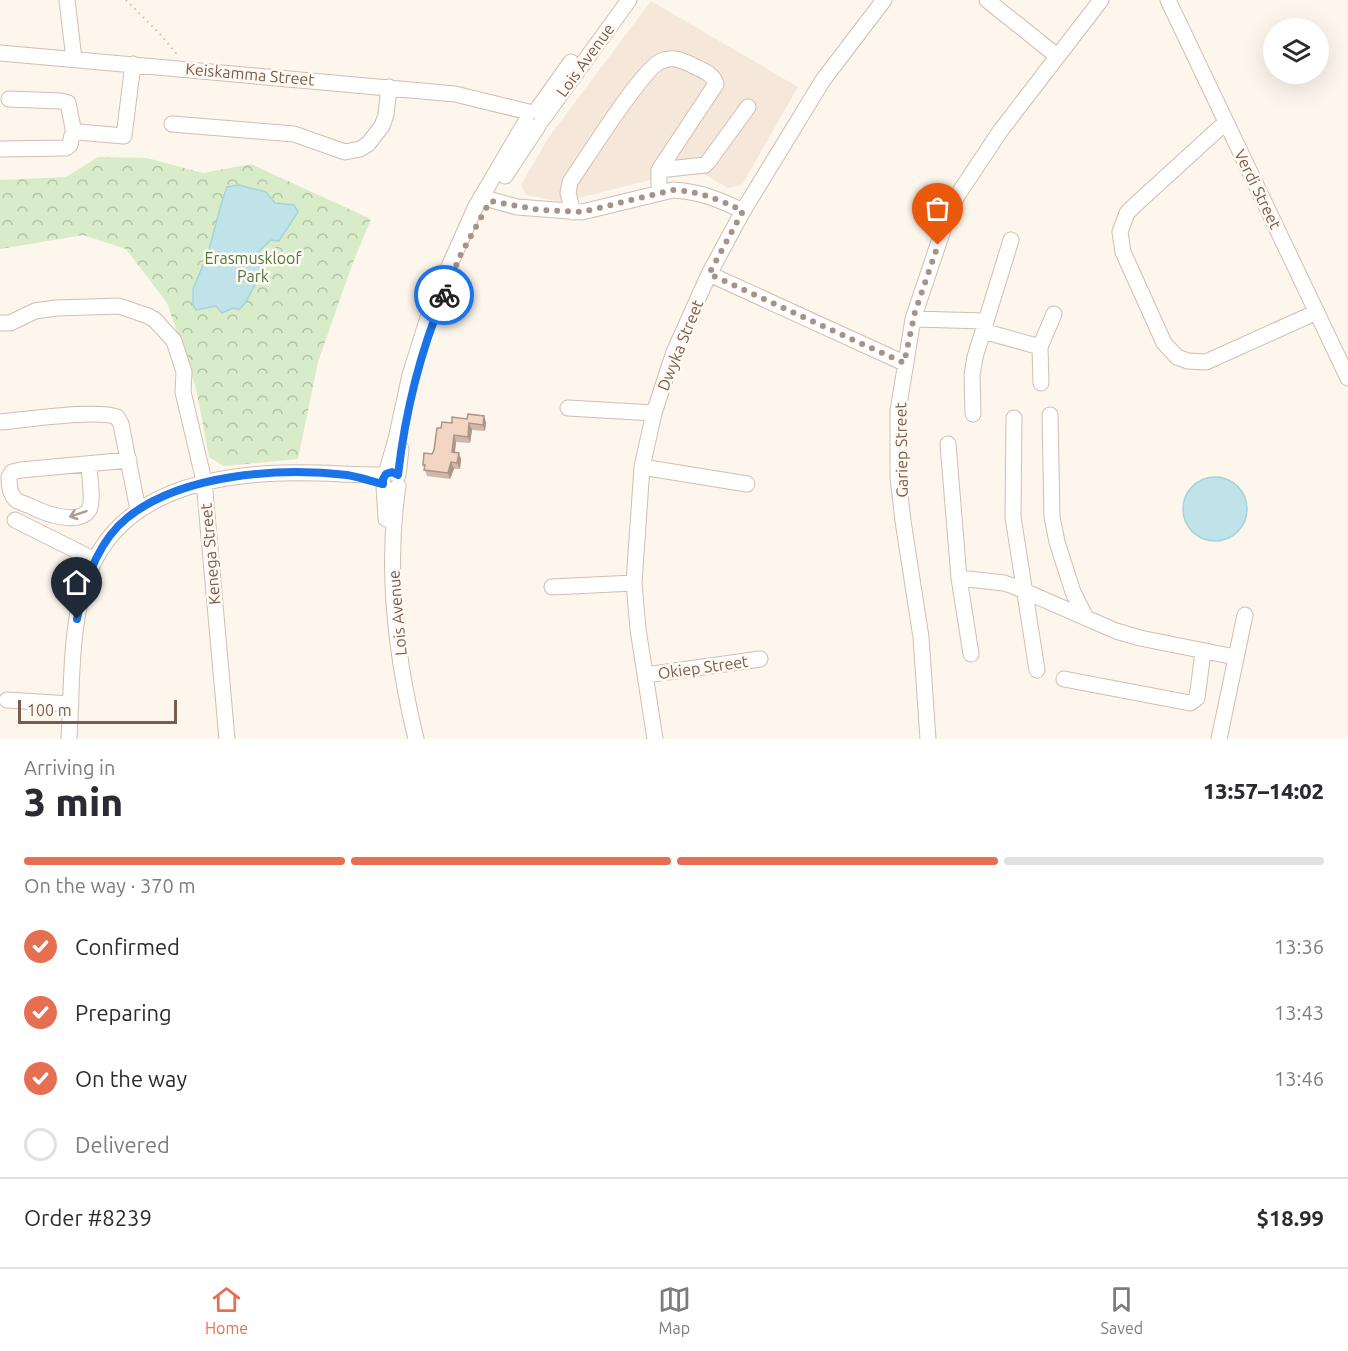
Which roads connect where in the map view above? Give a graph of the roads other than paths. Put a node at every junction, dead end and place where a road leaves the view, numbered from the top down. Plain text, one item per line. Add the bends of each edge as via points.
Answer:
1 (67, 0) edge
2 (618, 0) edge
3 (629, 0) edge
4 (884, 0) edge
5 (987, 0) edge
6 (1101, 0) edge
7 (1168, 0) edge
8 (0, 53) edge
9 (1057, 56) junction
10 (74, 59) junction
11 (133, 64) junction
12 (389, 87) junction
13 (9, 99) dead end
14 (748, 107) dead end
15 (533, 118) junction
16 (1226, 122) junction
17 (172, 124) dead end
18 (74, 133) junction
19 (0, 149) edge
20 (659, 170) junction
21 (659, 193) junction
22 (486, 199) junction
23 (743, 211) junction
24 (573, 212) junction
25 (1011, 240) dead end
26 (709, 274) junction
27 (1317, 312) junction
28 (1054, 314) dead end
29 (913, 319) junction
30 (0, 322) edge
31 (984, 326) junction
32 (1040, 347) junction
33 (904, 363) junction
34 (1348, 378) edge
35 (1041, 383) dead end
36 (568, 408) dead end
37 (654, 413) junction
38 (973, 414) dead end
39 (1050, 416) dead end
40 (1014, 418) dead end
41 (0, 422) edge
42 (948, 444) dead end
43 (129, 460) junction
44 (89, 464) junction
45 (642, 467) junction
46 (4, 476) edge
47 (389, 480) junction
48 (204, 481) junction
49 (747, 484) dead end
50 (138, 510) junction
51 (15, 520) dead end
52 (95, 560) junction
53 (959, 578) junction
54 (634, 584) junction
55 (552, 587) dead end
56 (1025, 592) junction
57 (1245, 615) dead end
58 (1085, 616) junction
59 (1203, 652) junction
60 (971, 654) dead end
61 (1235, 657) junction
62 (760, 659) dead end
63 (1037, 670) dead end
64 (646, 675) junction
65 (1064, 679) dead end
66 (7, 700) dead end
67 (71, 704) junction
68 (69, 739) edge
69 (227, 739) edge
70 (407, 739) edge
71 (416, 739) edge
72 (655, 739) edge
73 (928, 739) edge
74 (1219, 739) edge

1 - 10 street
2 - 15 street, Lois Avenue
3 - 15 street, Lois Avenue
4 - 23 street, Dwyka Street via 823,80
5 - 9 street
6 - 9 street, Gariep Street
7 - 16 street, Verdi Street
8 - 10 street, Keiskamma Street
9 - 29 street, Gariep Street via 957,196
10 - 11 street, Keiskamma Street
11 - 12 street, Keiskamma Street
11 - 18 street via 124,136
12 - 15 street, Keiskamma Street via 454,93
12 - 17 street via 382,126 368,144 345,152 294,134
13 - 18 street via 68,103
14 - 20 street via 705,165
15 - 22 street, Lois Avenue
16 - 27 street, Verdi Street
16 - 27 street via 1134,206 1120,232 1123,252 1164,343 1177,357 1206,362
18 - 19 street via 66,148
20 - 21 street
20 - 24 street via 716,84 707,72 676,58 655,65 570,182 568,193
21 - 23 street via 700,192
21 - 24 street
22 - 24 street via 517,207
22 - 47 street, Lois Avenue via 424,351
23 - 26 street, Dwyka Street
25 - 31 street
26 - 33 street
26 - 37 street, Dwyka Street via 674,352
27 - 34 street, Verdi Street
28 - 32 street
29 - 31 street
29 - 33 street, Gariep Street
30 - 48 street, Kenega Street via 10,323 35,311 105,305 140,312 155,320 174,341
31 - 32 street
31 - 38 street via 972,375
32 - 35 street
33 - 73 street, Gariep Street via 898,411 898,477 921,637
36 - 37 street
37 - 45 street, Dwyka Street
39 - 58 street via 1052,517 1070,582
40 - 56 street via 1013,517
41 - 43 street via 117,417
42 - 53 street
43 - 44 street
43 - 50 street
44 - 46 street via 21,470
44 -> 46 street via 89,510 70,518 42,512 17,500
45 - 49 street
45 - 54 street, Dwyka Street
47 - 48 street via 285,473
47 - 70 street, Lois Avenue via 385,586 388,641
47 - 71 street, Lois Avenue via 394,614
48 - 50 street
48 - 69 street, Kenega Street
50 - 52 street via 117,527
51 - 52 street
52 - 67 street via 82,592 77,619
53 - 56 street via 1004,583
53 - 60 street
54 - 55 street
54 - 64 street, Dwyka Street
56 - 58 street
56 - 63 street
57 - 61 street
58 - 59 street via 1116,631
59 - 61 street
59 - 65 street via 1197,698 1190,703
61 - 74 street
62 - 64 street, Okiep Street
64 - 72 street, Dwyka Street
66 - 67 street
67 - 68 street

